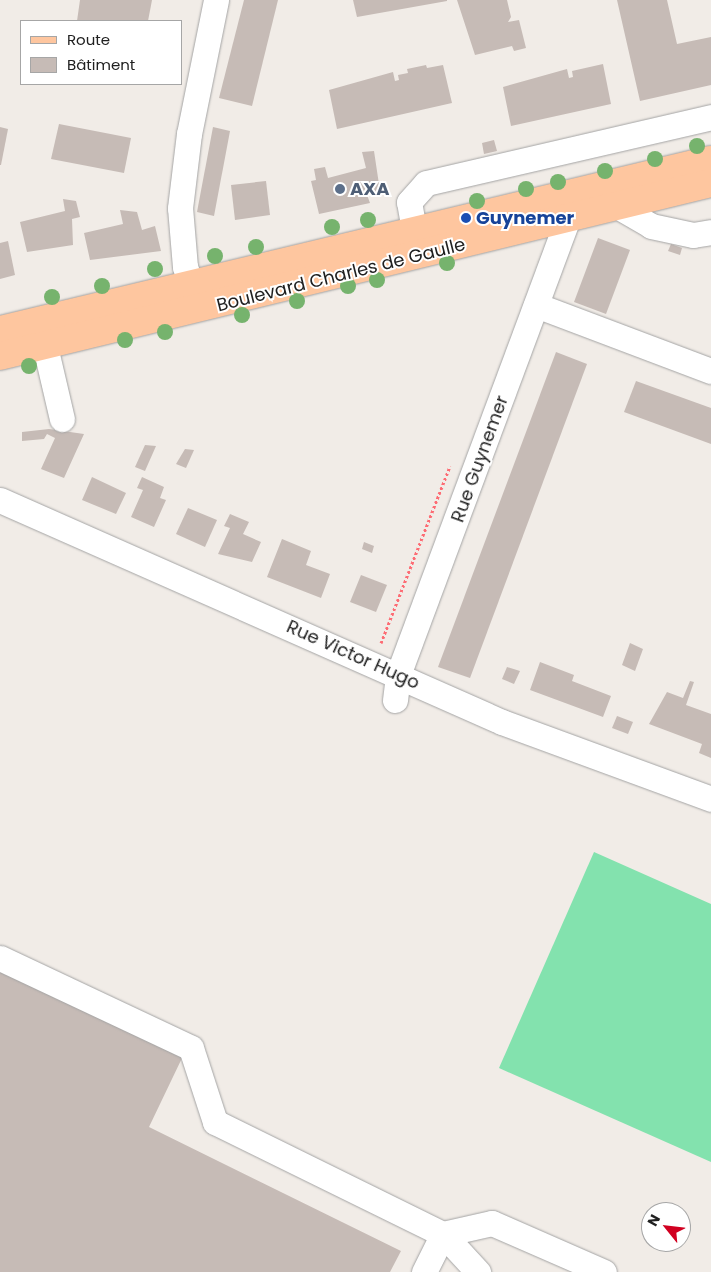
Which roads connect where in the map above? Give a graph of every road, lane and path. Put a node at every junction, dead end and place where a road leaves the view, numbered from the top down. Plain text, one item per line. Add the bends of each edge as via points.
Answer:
1 (216, 0) edge
2 (711, 117) edge
3 (711, 160) edge
4 (711, 183) edge
5 (617, 206) junction
6 (568, 219) junction
7 (414, 230) junction
8 (711, 232) edge
9 (191, 284) junction
10 (536, 305) junction
11 (0, 330) edge
12 (45, 346) junction
13 (0, 356) edge
14 (711, 371) edge
15 (62, 420) dead end
16 (0, 500) edge
17 (398, 675) junction
18 (395, 700) dead end
19 (711, 799) edge
20 (0, 958) edge
21 (443, 1234) junction
22 (424, 1272) edge
23 (478, 1272) edge
24 (604, 1272) edge

1 - 9 street via 189,134 180,208 185,267
2 - 7 street, Boulevard Charles de Gaulle via 426,183 409,202
3 - 7 main road, Boulevard Charles de Gaulle
4 - 5 main road, Boulevard Charles de Gaulle
5 - 6 main road, Boulevard Charles de Gaulle
5 - 8 street via 651,226 694,235
6 - 10 street, Rue Guynemer
6 - 12 main road, Boulevard Charles de Gaulle
7 - 9 main road, Boulevard Charles de Gaulle
9 - 11 main road, Boulevard Charles de Gaulle
10 - 14 street
10 - 17 street, Rue Guynemer
12 - 13 main road, Boulevard Charles de Gaulle
12 - 15 street
16 - 17 street, Rue Victor Hugo
17 - 18 street, Rue Guynemer
17 - 19 street, Rue Victor Hugo via 502,722
20 - 21 street via 191,1048 215,1122
21 - 22 street
21 - 23 street
21 - 24 street via 492,1223

